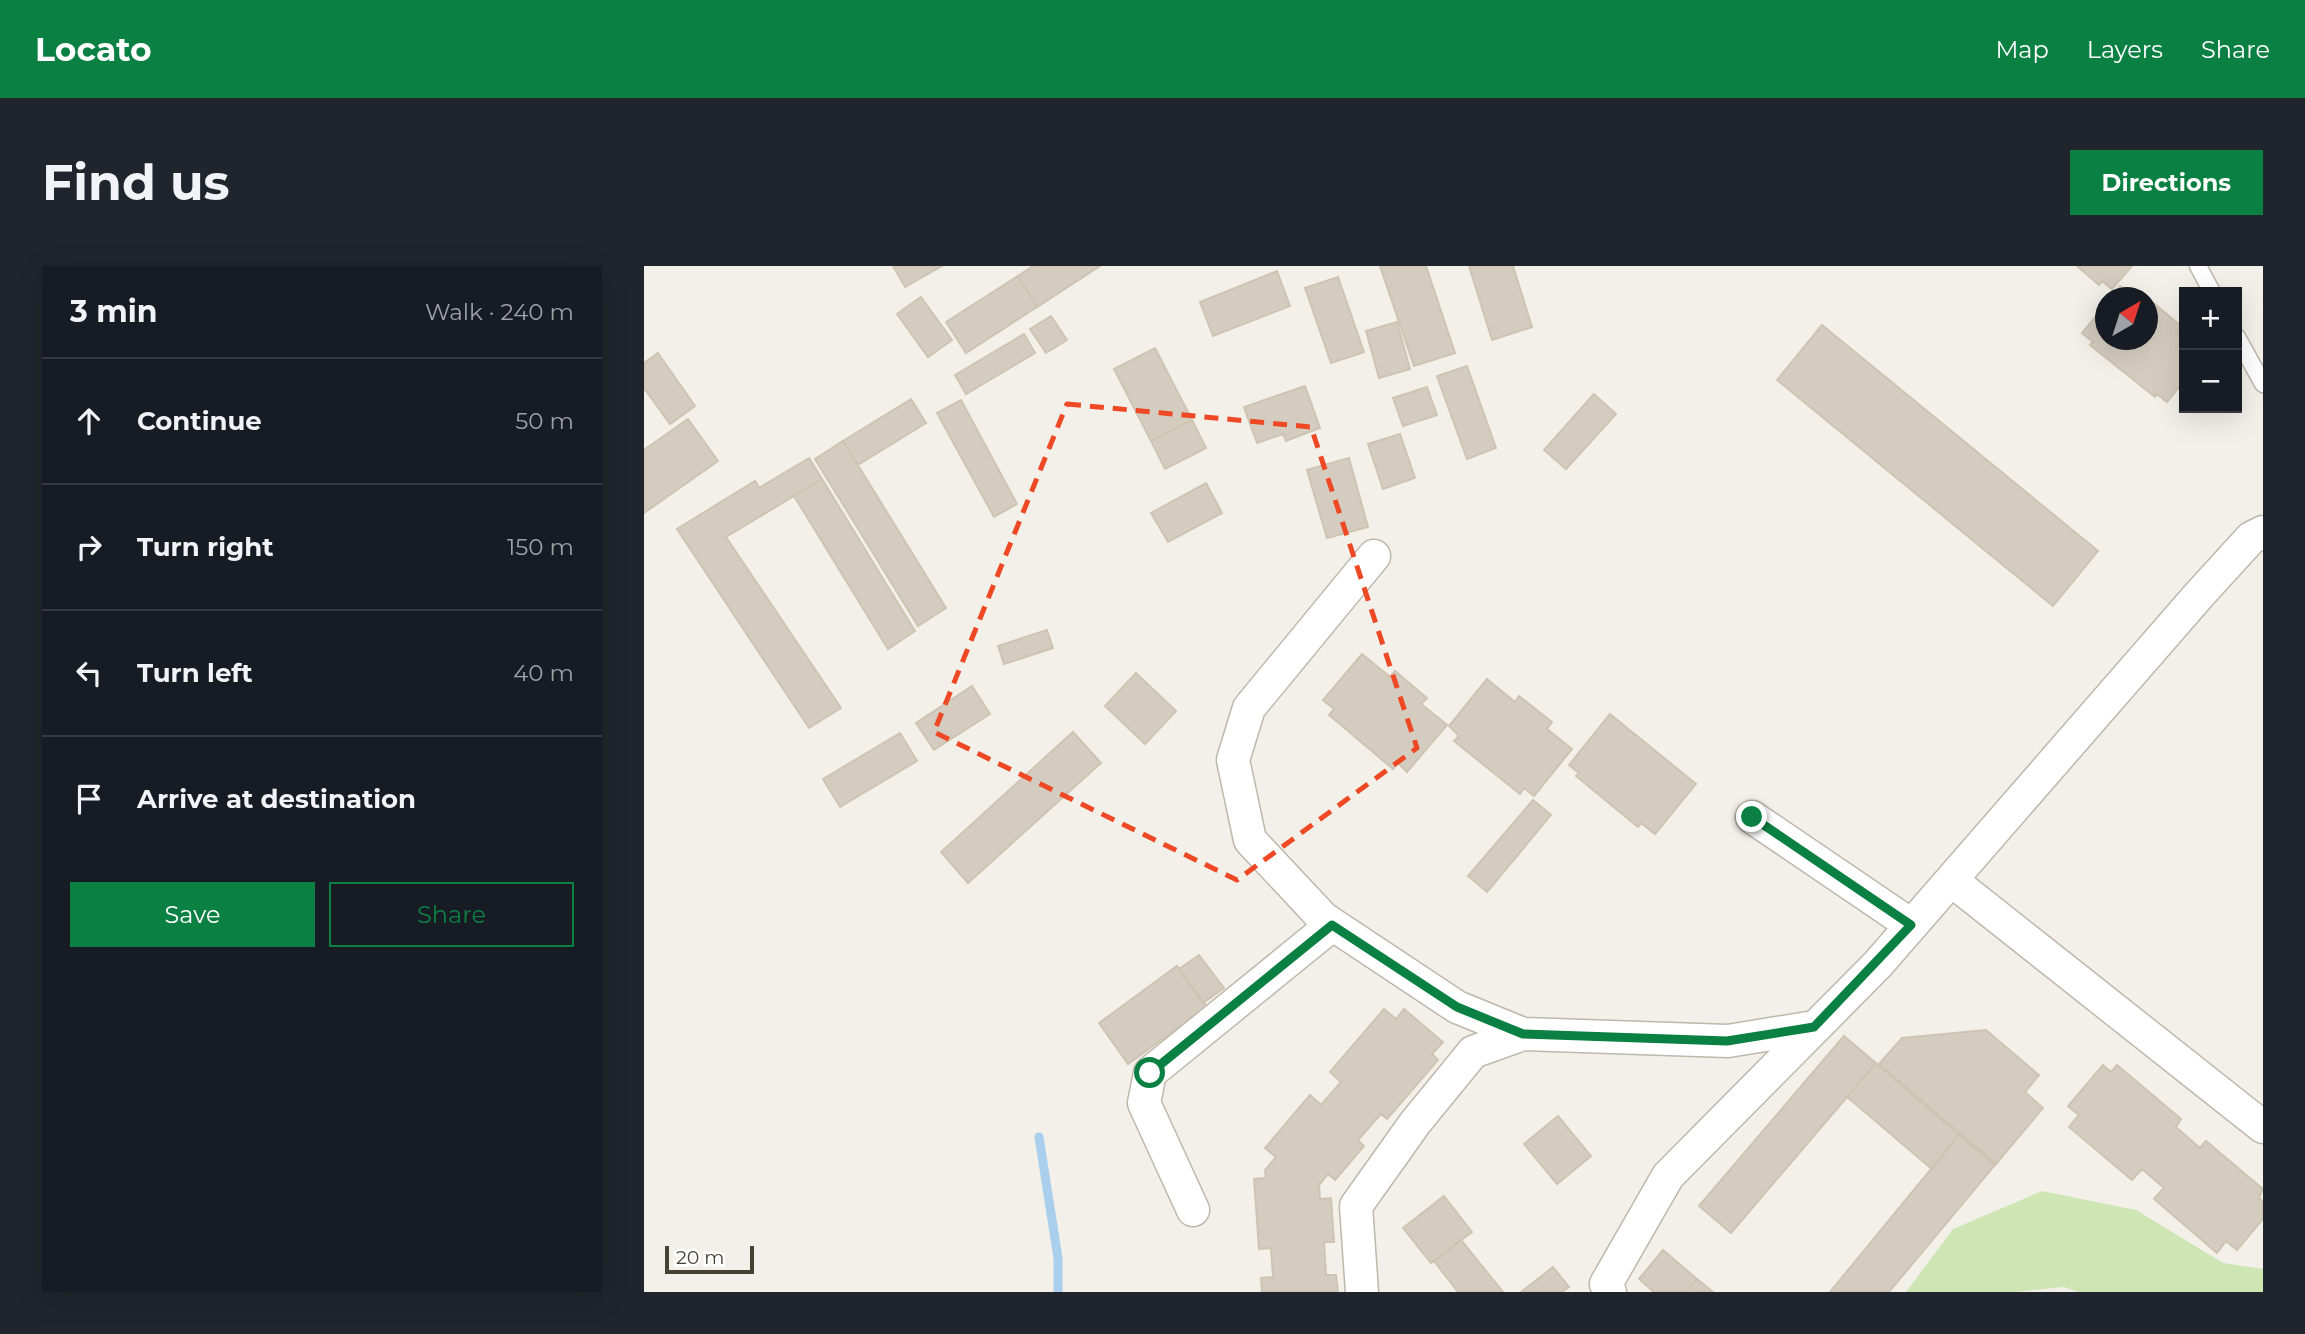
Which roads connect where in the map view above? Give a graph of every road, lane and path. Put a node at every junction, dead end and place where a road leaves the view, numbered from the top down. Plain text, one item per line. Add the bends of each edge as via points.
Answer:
1 (2198, 266) edge
2 (2209, 287) edge
3 (2242, 346) edge
4 (2263, 384) edge
5 (2263, 533) edge
6 (1374, 556) dead end
7 (1752, 817) dead end
8 (1951, 880) junction
9 (1332, 925) junction
10 (1911, 925) junction
11 (1814, 1027) junction
12 (1523, 1034) junction
13 (2263, 1127) edge
14 (1193, 1210) dead end
15 (1362, 1292) edge
16 (1610, 1292) edge

1 - 2 lane
3 - 4 lane
5 - 8 street via 2251,538 2199,595
6 - 9 street via 1249,708 1233,760 1250,840
7 - 10 street
8 - 10 street
8 - 13 street
9 - 12 street via 1457,1007
9 - 14 street via 1150,1073 1144,1103
10 - 11 street
11 - 12 street via 1727,1041
11 - 16 street via 1668,1176 1606,1284
12 - 15 street via 1473,1052 1356,1206

